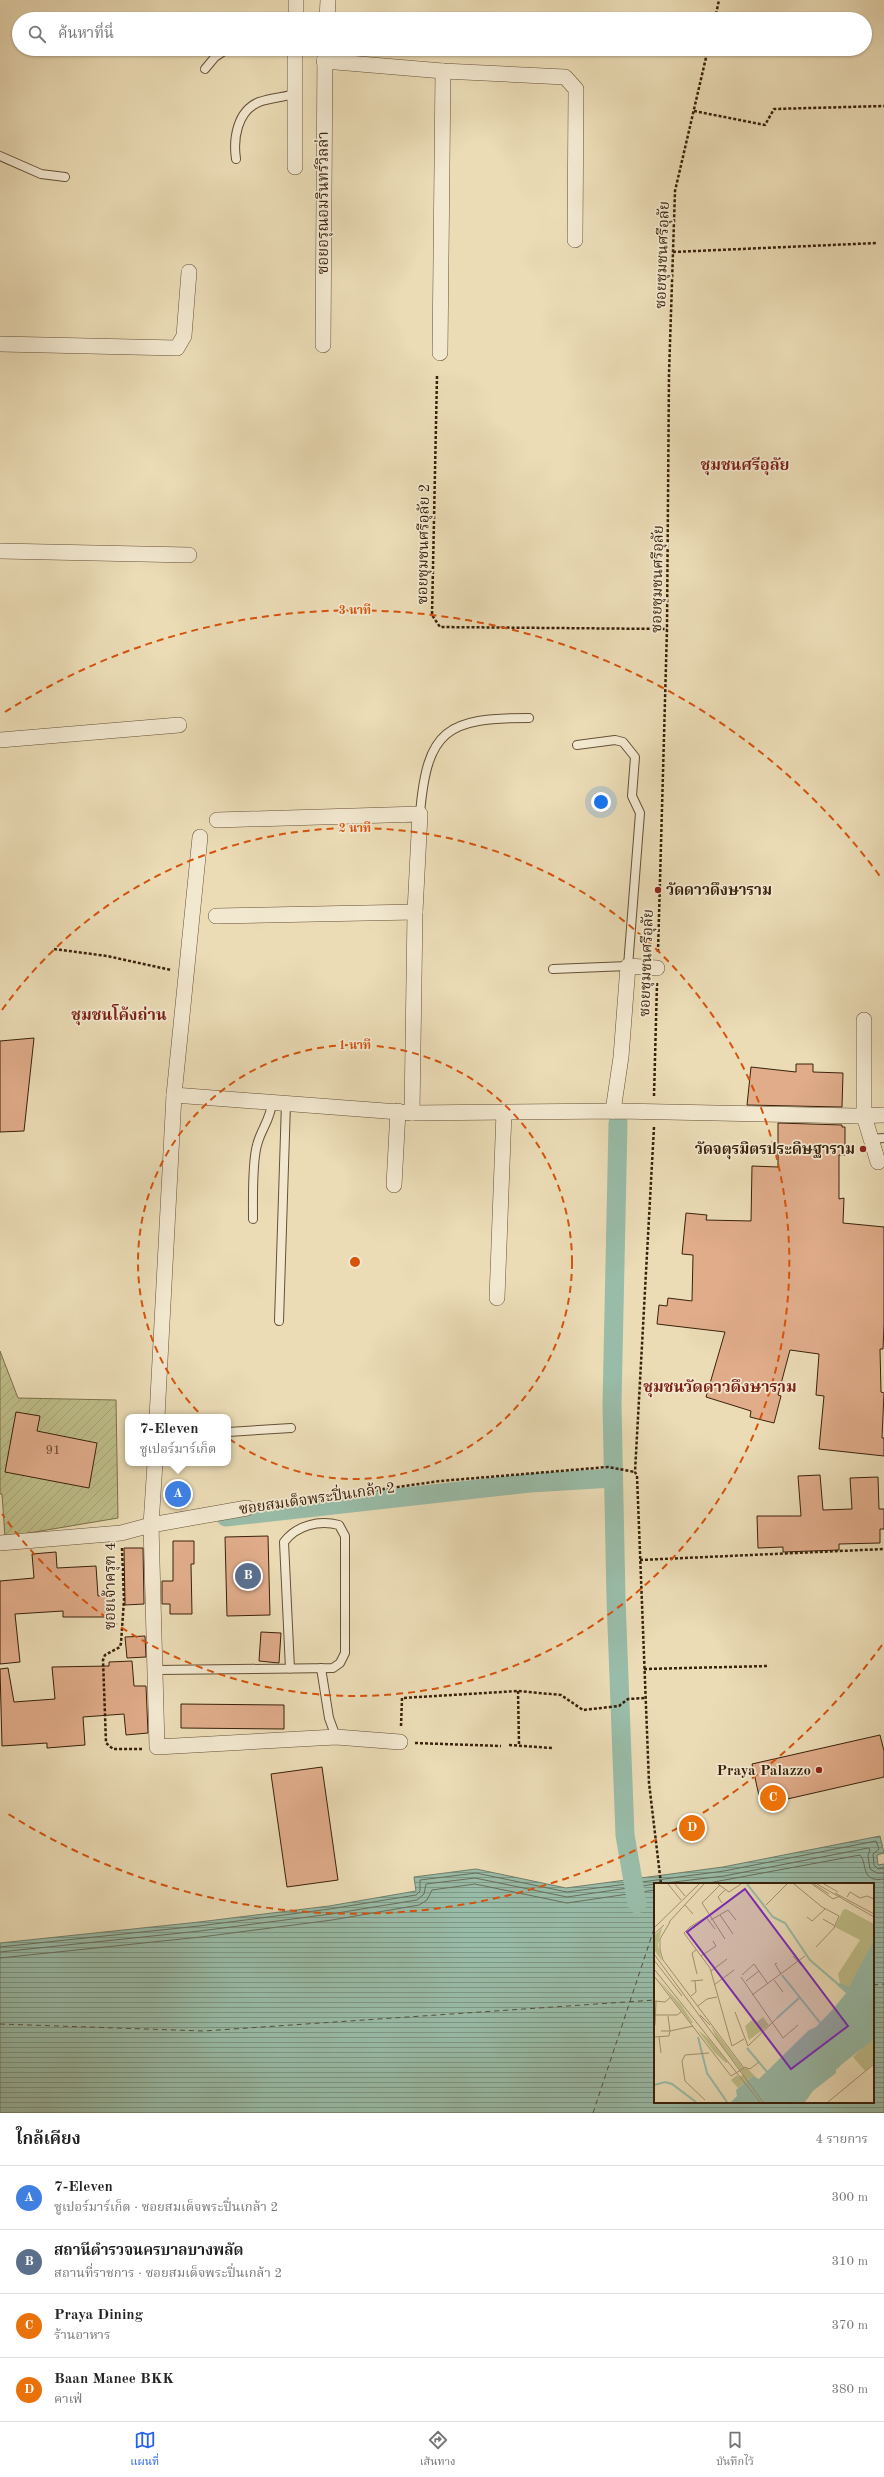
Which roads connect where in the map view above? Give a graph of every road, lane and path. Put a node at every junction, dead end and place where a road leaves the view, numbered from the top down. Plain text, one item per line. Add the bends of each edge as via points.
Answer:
1 (296, 0) edge
2 (328, 0) edge
3 (719, 0) edge
4 (296, 12) edge
5 (327, 12) edge
6 (716, 12) edge
7 (216, 56) edge
8 (296, 56) edge
9 (324, 56) edge
10 (331, 56) edge
11 (706, 56) edge
12 (205, 69) dead end
13 (443, 71) junction
14 (295, 94) junction
15 (884, 106) edge
16 (694, 111) junction
17 (0, 156) edge
18 (236, 159) dead end
19 (295, 167) dead end
20 (66, 177) dead end
21 (575, 240) dead end
22 (876, 243) dead end
23 (673, 252) junction
24 (189, 272) dead end
25 (0, 344) edge
26 (323, 345) dead end
27 (440, 353) dead end
28 (437, 376) dead end
29 (0, 551) edge
30 (188, 555) dead end
31 (667, 629) junction
32 (529, 718) dead end
33 (179, 725) dead end
34 (0, 740) edge
35 (578, 744) dead end
36 (420, 814) junction
37 (217, 820) dead end
38 (200, 837) dead end
39 (415, 912) junction
40 (216, 916) dead end
41 (54, 949) dead end
42 (628, 966) junction
43 (657, 968) junction
44 (553, 969) dead end
45 (185, 973) junction
46 (864, 1020) dead end
47 (174, 1095) junction
48 (279, 1103) junction
49 (405, 1112) junction
50 (504, 1112) junction
51 (613, 1112) junction
52 (654, 1113) junction
53 (884, 1115) edge
54 (864, 1116) junction
55 (877, 1138) edge
56 (878, 1162) dead end
57 (394, 1185) dead end
58 (253, 1219) dead end
59 (497, 1298) dead end
60 (279, 1321) dead end
61 (157, 1414) edge
62 (291, 1428) dead end
63 (231, 1432) edge
64 (155, 1466) edge
65 (633, 1472) junction
66 (247, 1508) joint
67 (151, 1525) junction
68 (121, 1533) junction
69 (0, 1543) edge
70 (884, 1549) edge
71 (640, 1560) junction
72 (769, 1666) dead end
73 (290, 1668) junction
74 (321, 1668) junction
75 (644, 1669) junction
76 (157, 1670) junction
77 (518, 1691) junction
78 (645, 1698) junction
79 (336, 1737) junction
80 (400, 1742) junction
81 (519, 1744) junction
82 (509, 1745) dead end
83 (157, 1746) junction
84 (501, 1746) dead end
85 (552, 1748) dead end
86 (661, 1883) edge

1 - 4 street
2 - 5 street
3 - 6 path
7 - 12 lane
8 - 14 street
9 - 26 street, ซอยอรุณอมรินทร์วิลล่า
10 - 13 street, ซอยอรุณอมรินทร์วิลล่า
11 - 16 path, ซอยชุมชนศรีอุลัย
13 - 21 street, ซอยอรุณอมรินทร์วิลล่า via 566,76 571,81 576,89
13 - 27 street
14 - 18 lane via 258,102 249,109 238,126 234,146
14 - 19 street
15 - 16 path via 774,109 764,125
16 - 23 path, ซอยชุมชนศรีอุลัย via 676,191
17 - 20 lane via 41,174
22 - 23 path
23 - 31 path, ซอยชุมชนศรีอุลัย via 669,374
24 - 25 street via 184,336 177,348
28 - 31 path, ซอยชุมชนศรีอุลัย 2 via 432,615 440,628
29 - 30 street
31 - 43 path, ซอยชุมชนศรีอุลัย
32 - 36 lane via 496,718 465,724 438,740 428,759
33 - 34 street
35 - 42 lane via 615,740 623,742 635,758 632,796 640,813
36 - 37 street
36 - 39 street
38 - 45 street via 193,921
39 - 40 street
39 - 49 street
41 - 45 path via 107,956
42 - 43 street
42 - 44 lane
42 - 51 street via 621,1057
43 - 52 path, ซอยชุมชนศรีอุลัย
45 - 47 street
46 - 54 street
47 - 48 street
47 - 61 street
48 - 49 street
48 - 58 lane via 261,1132 256,1147
48 - 60 lane
49 - 50 street
49 - 57 street
50 - 51 street
50 - 59 street
51 - 52 street
52 - 54 street
52 - 65 path, ซอยชุมชนศรีอุลัย
53 - 54 street
54 - 55 street
55 - 56 street
62 - 63 lane
64 - 67 street
65 - 66 path, ซอยสมเด็จพระปิ่นเกล้า 2 via 608,1467 440,1481
65 - 71 path, ซอยชุมชนศรีอุลัย via 637,1476
66 - 67 street, ซอยสมเด็จพระปิ่นเกล้า 2
67 - 68 street, ซอยสมเด็จพระปิ่นเกล้า 2
67 - 76 street
68 - 69 street, ซอยสมเด็จพระปิ่นเกล้า 2
68 - 83 path, ซอยเจ้าครุฑ 4 via 124,1600 121,1643 120,1647 105,1655 103,1660 106,1743 113,1749 154,1749
70 - 71 path
71 - 75 path, ซอยชุมชนศรีอุลัย
72 - 75 path
73 - 74 lane
73 - 74 lane via 284,1542 299,1529 326,1522 339,1525 345,1536 345,1653 340,1663 333,1668
73 - 76 lane
74 - 79 lane via 329,1718
75 - 78 path, ซอยชุมชนศรีอุลัย
76 - 83 street
77 - 78 path via 561,1695 583,1710 619,1706 628,1699
77 - 80 path via 402,1698
77 - 81 path
78 - 86 path, ซอยชุมชนศรีอุลัย via 649,1783
79 - 80 street
79 - 83 street
80 - 84 path
81 - 82 path
81 - 85 path

